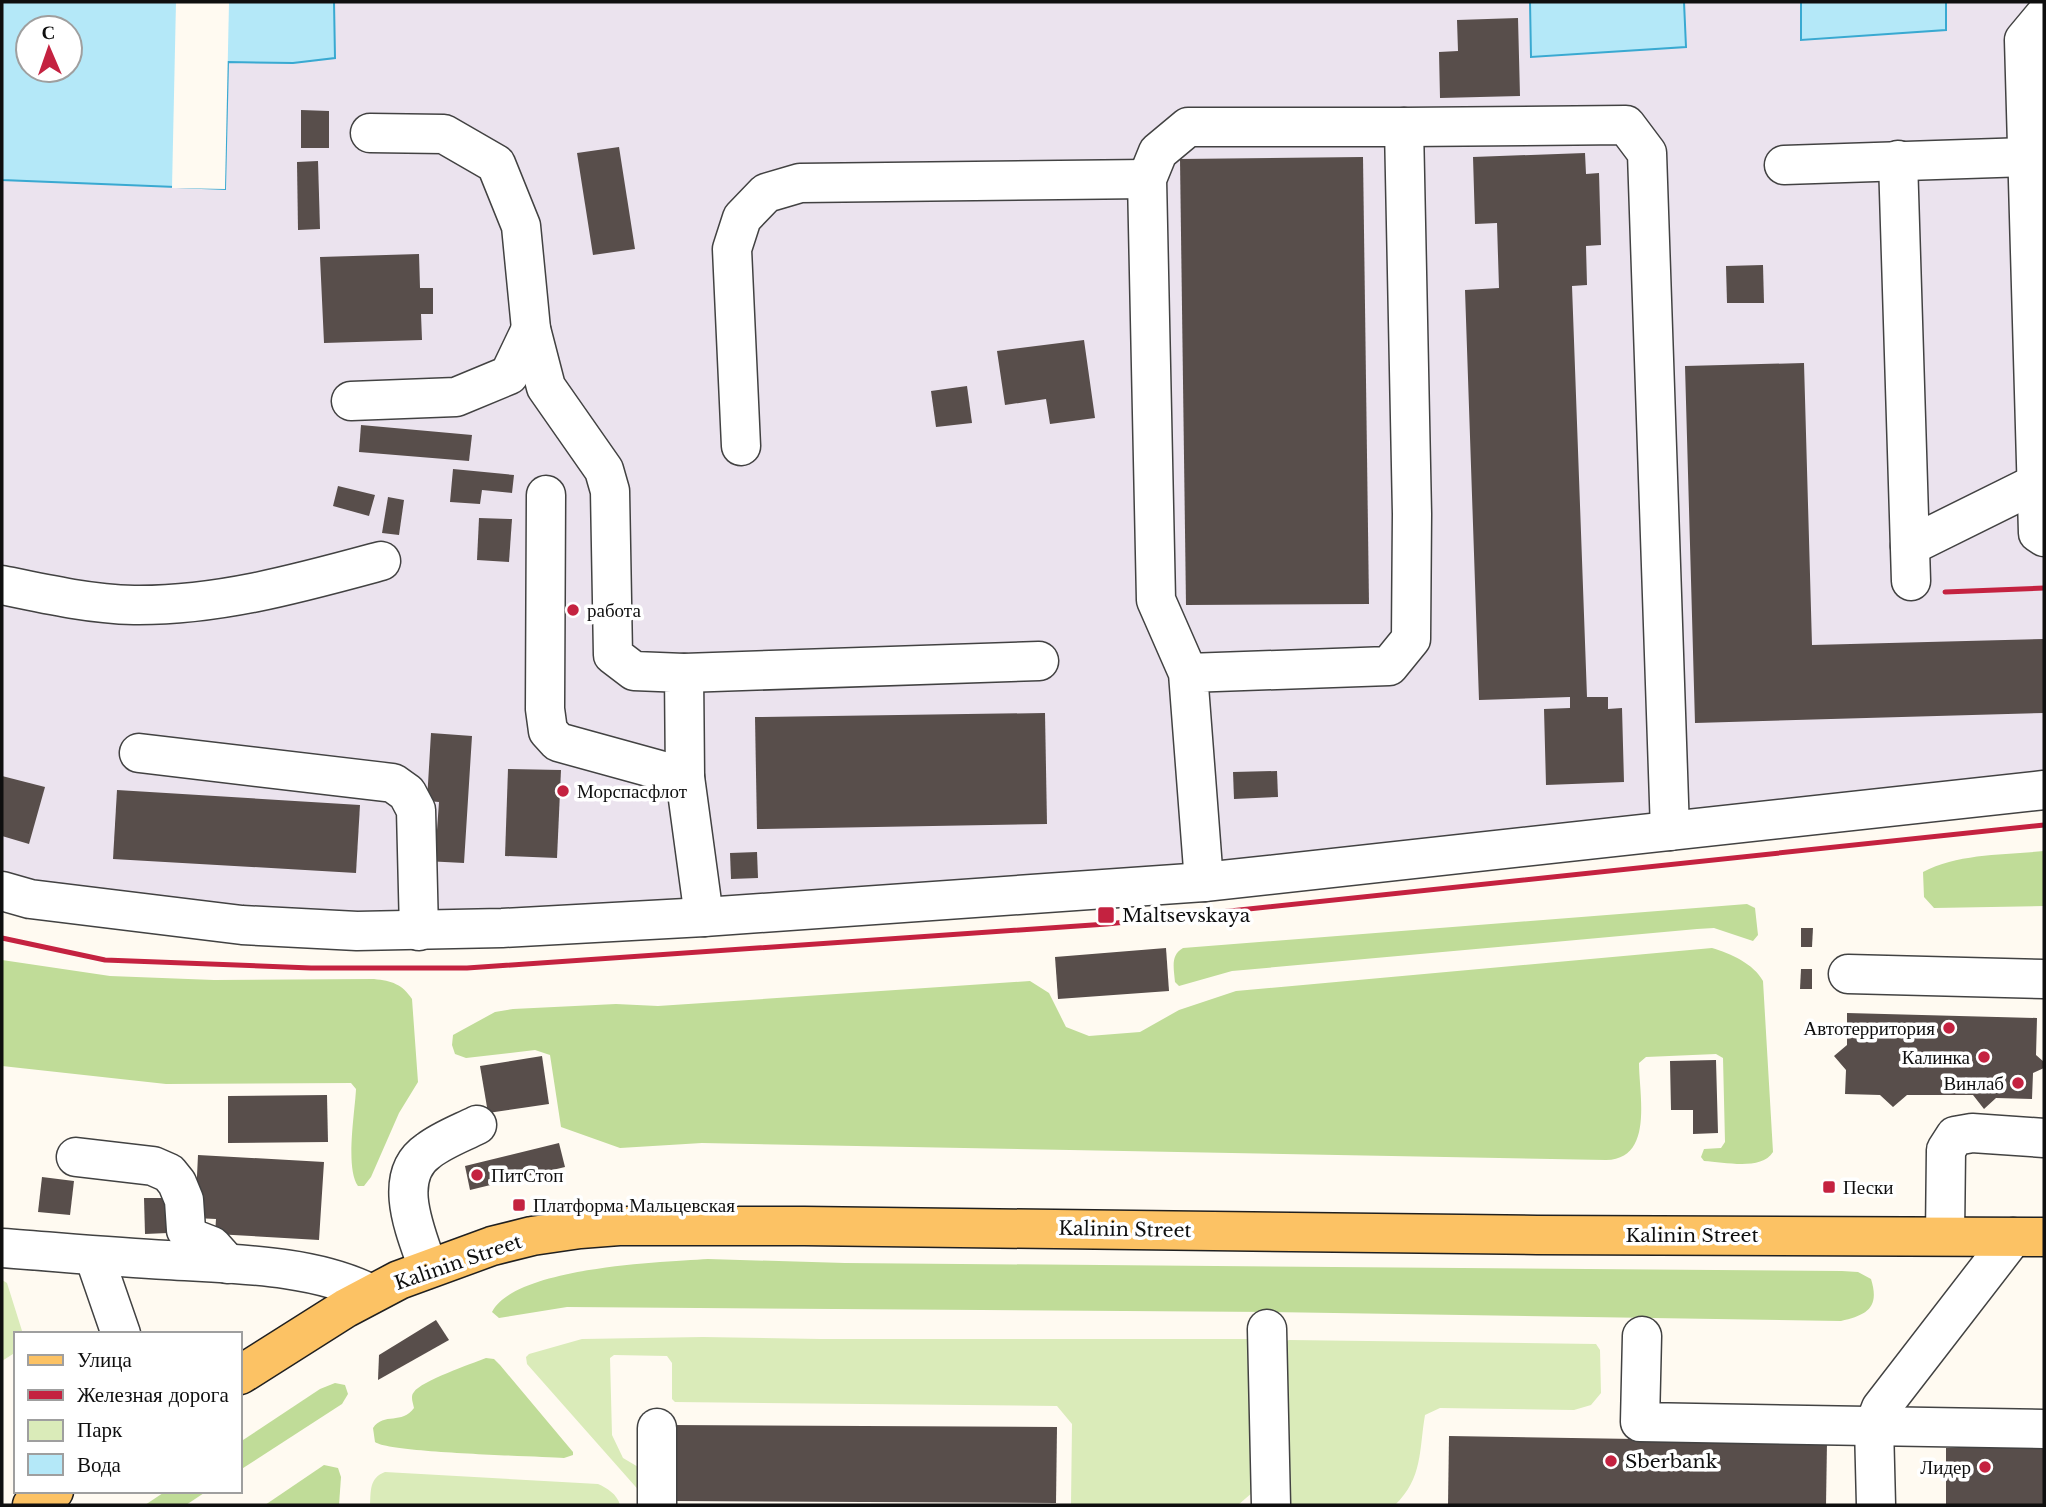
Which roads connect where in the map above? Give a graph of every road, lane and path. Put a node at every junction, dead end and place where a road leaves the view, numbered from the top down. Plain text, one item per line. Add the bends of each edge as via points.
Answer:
1 (2044, 16) edge
2 (1404, 127) junction
3 (370, 133) dead end
4 (2027, 157) junction
5 (1898, 160) junction
6 (1784, 164) dead end
7 (1147, 178) junction
8 (531, 329) junction
9 (351, 401) dead end
10 (741, 446) dead end
11 (2037, 483) junction
12 (546, 495) dead end
13 (2044, 537) edge
14 (381, 561) dead end
15 (2, 585) edge
16 (1039, 661) dead end
17 (684, 673) junction
18 (1188, 673) junction
19 (139, 753) dead end
20 (685, 778) junction
21 (2044, 790) edge
22 (1670, 831) junction
23 (1204, 881) junction
24 (2, 891) edge
25 (704, 917) junction
26 (419, 931) junction
27 (1848, 974) dead end
28 (2044, 979) edge
29 (477, 1125) dead end
30 (2044, 1138) edge
31 (76, 1157) dead end
32 (1945, 1236) junction
33 (2029, 1237) edge
34 (2, 1248) edge
35 (94, 1255) junction
36 (228, 1264) junction
37 (428, 1268) junction
38 (371, 1294) junction
39 (1267, 1329) dead end
40 (120, 1332) edge
41 (1642, 1336) dead end
42 (242, 1374) edge
43 (1874, 1426) junction
44 (657, 1428) dead end
45 (2044, 1429) edge
46 (51, 1493) edge
47 (32, 1505) edge
48 (657, 1505) edge
49 (1270, 1505) edge
50 (1876, 1505) edge

1 - 4 street via 2024,40
2 - 7 street via 1188,127 1158,152
2 - 18 street via 1410,639 1389,666
2 - 22 street via 1626,125 1647,153
3 - 8 street via 444,134 496,164 521,226
4 - 5 street
4 - 11 street
5 - 6 street
5 - 11 street via 1911,563
7 - 10 street via 800,183 766,193 742,218 732,249
7 - 18 street via 1156,600
8 - 9 street via 509,375 467,393
8 - 17 street via 546,387 604,470 610,491 613,655 634,671
11 - 13 street via 2038,533
12 - 20 street via 548,731 558,742
14 - 15 street via 206,601 133,605
16 - 17 street
17 - 20 street
18 - 23 street
19 - 26 street via 393,783 407,793 416,810
20 - 25 street
21 - 22 street
22 - 23 street
23 - 25 street
24 - 26 street via 30,899 242,925
25 - 26 street
27 - 28 street
29 - 37 street via 426,1151 412,1168 408,1187 412,1220
30 - 32 street via 1955,1136 1946,1150
31 - 36 street via 169,1173 184,1200 186,1230 212,1246
32 - 33 main road, Kalinin Street
32 - 37 main road, Kalinin Street via 620,1226 532,1236
33 - 43 street via 1895,1388
34 - 35 street
35 - 36 street
35 - 40 street
36 - 38 street via 314,1274
37 - 38 main road, Kalinin Street
38 - 42 main road, Kalinin Street
39 - 49 street
41 - 43 street via 1640,1422
43 - 45 street
43 - 50 street
44 - 48 street
46 - 47 main road

